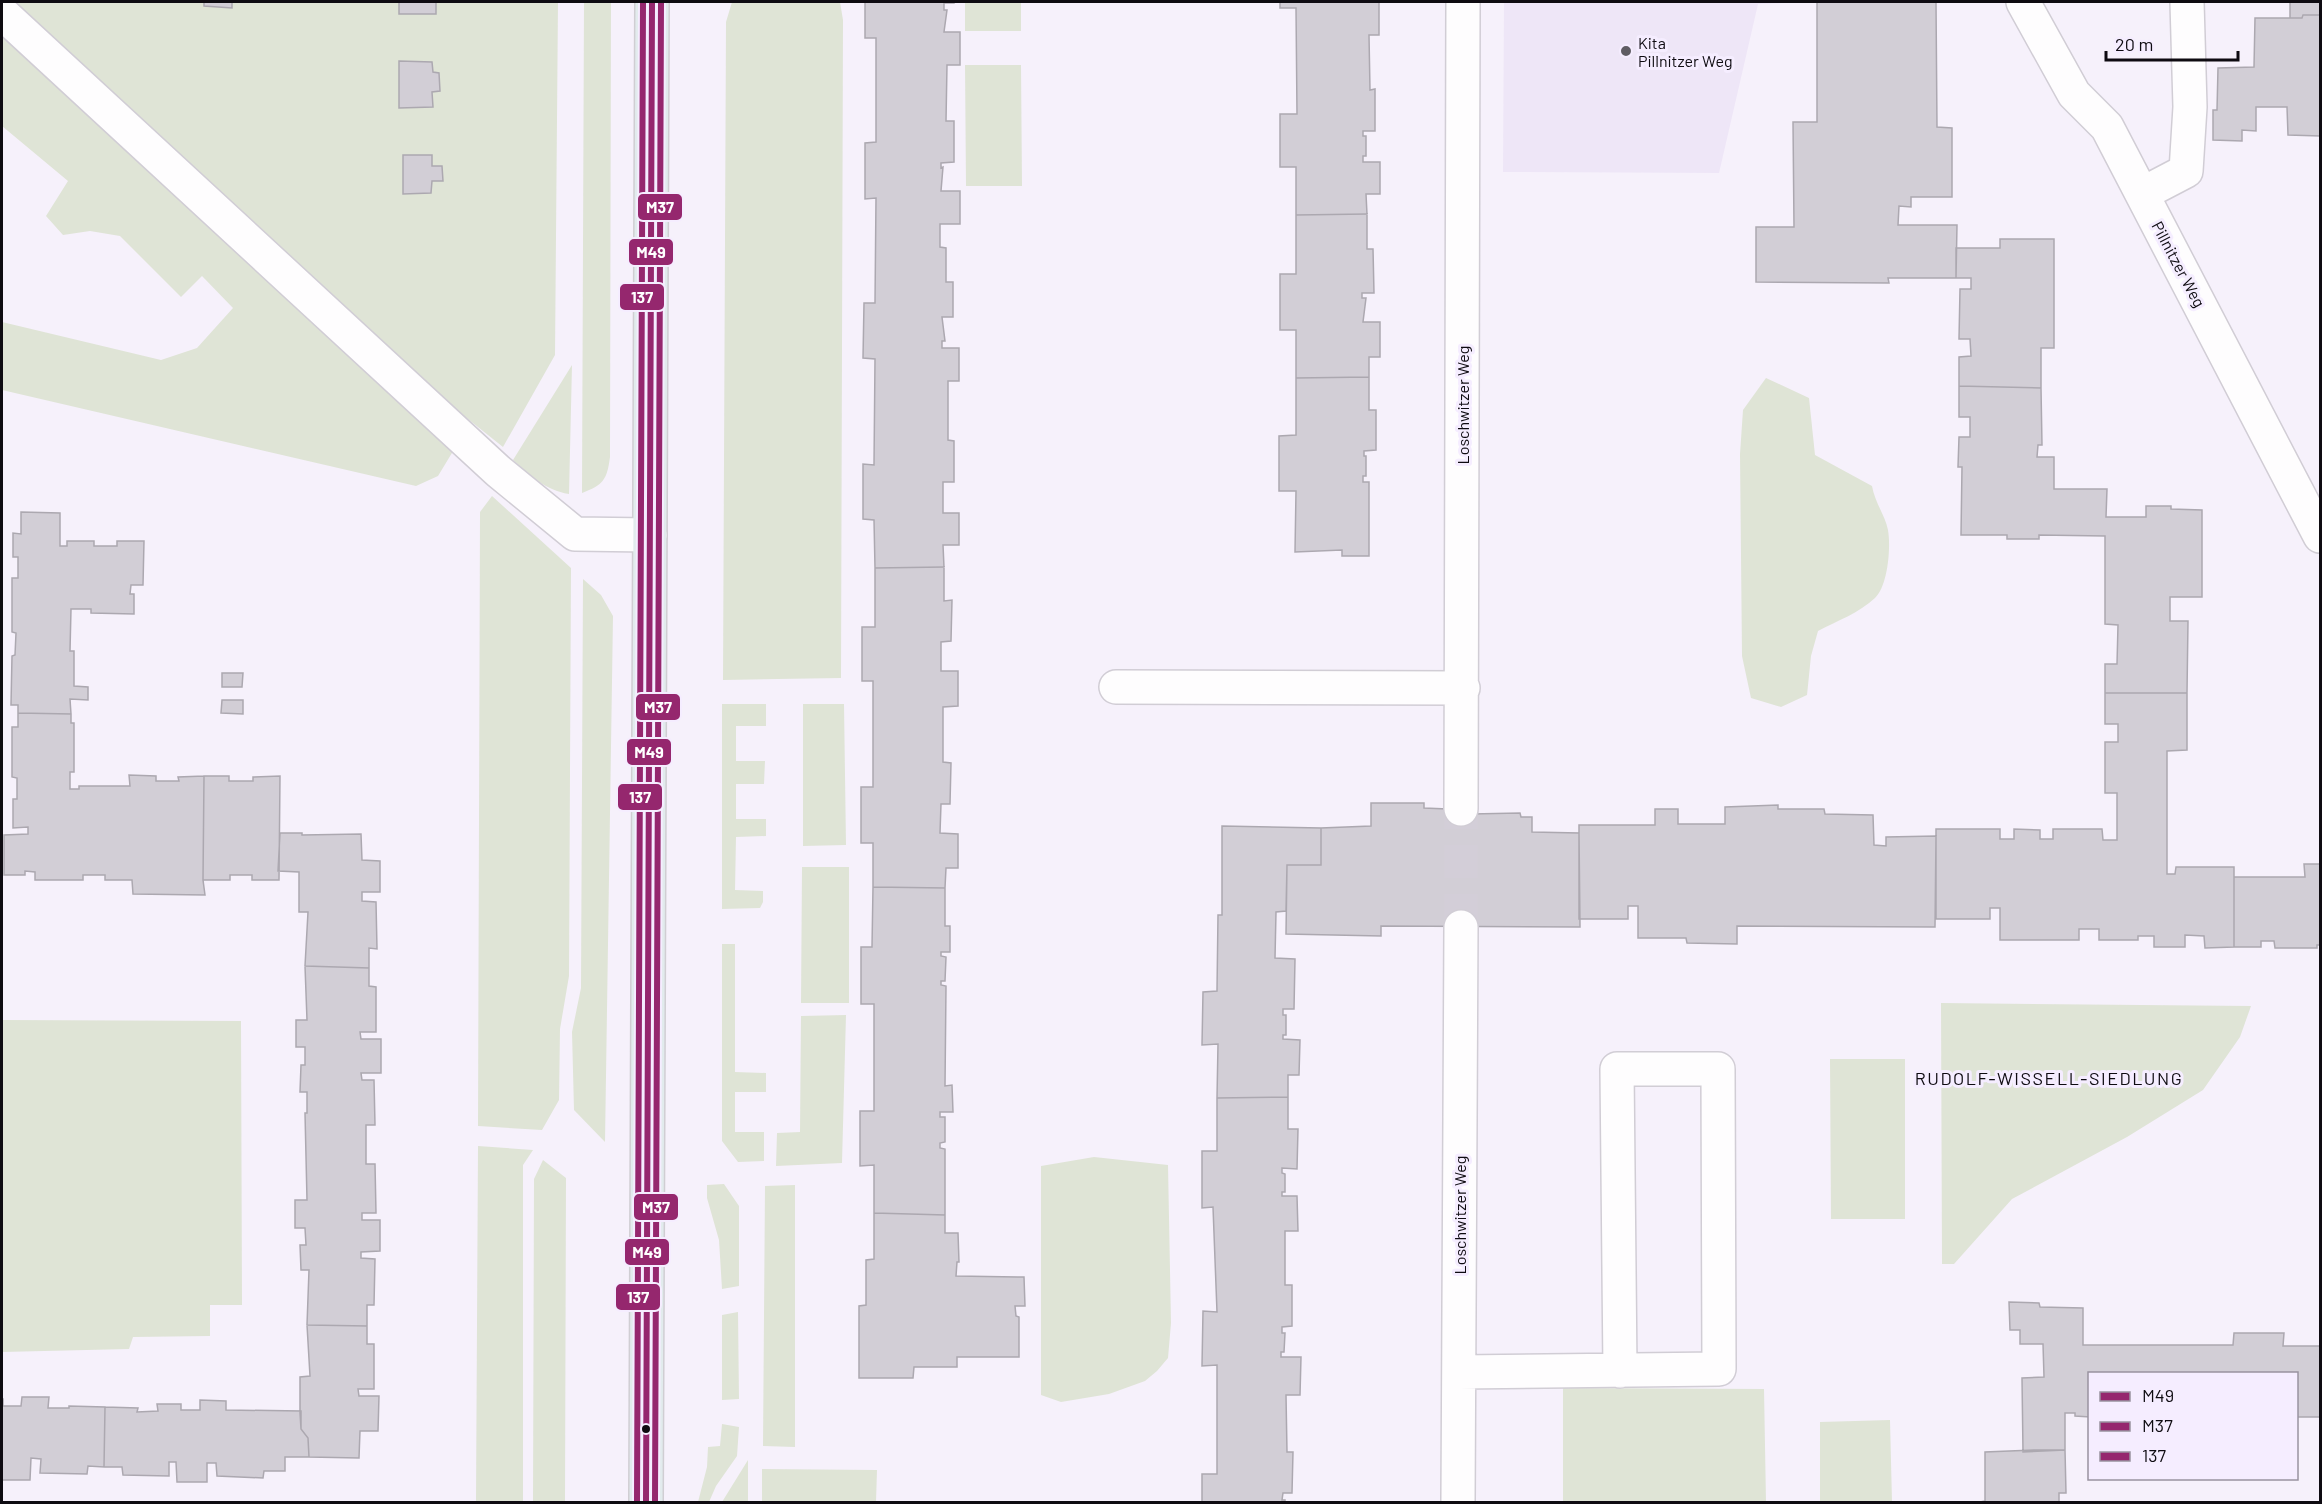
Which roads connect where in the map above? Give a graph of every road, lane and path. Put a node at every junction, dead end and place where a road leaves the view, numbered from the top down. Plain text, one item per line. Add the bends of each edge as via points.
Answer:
1 (652, 2) edge
2 (1463, 2) edge
3 (2023, 2) edge
4 (2187, 2) edge
5 (2, 12) edge
6 (2142, 194) junction
7 (650, 535) junction
8 (2320, 536) edge
9 (1116, 687) dead end
10 (1463, 688) junction
11 (1461, 809) tunnel mouth
12 (1461, 927) tunnel mouth
13 (1620, 1371) junction
14 (1459, 1372) junction
15 (646, 1503) edge
16 (1458, 1503) edge

1 - 7 main road
2 - 10 street, Loschwitzer Weg
3 - 6 street, Pillnitzer Weg via 2074,93 2107,127
4 - 6 street via 2190,107 2186,171
5 - 7 street via 489,464 575,534
6 - 8 street, Pillnitzer Weg
7 - 15 main road
9 - 10 street
10 - 11 street, Loschwitzer Weg
12 - 14 street, Loschwitzer Weg
13 - 13 street via 1719,1369 1718,1069 1617,1069
13 - 14 street
14 - 16 street, Loschwitzer Weg

